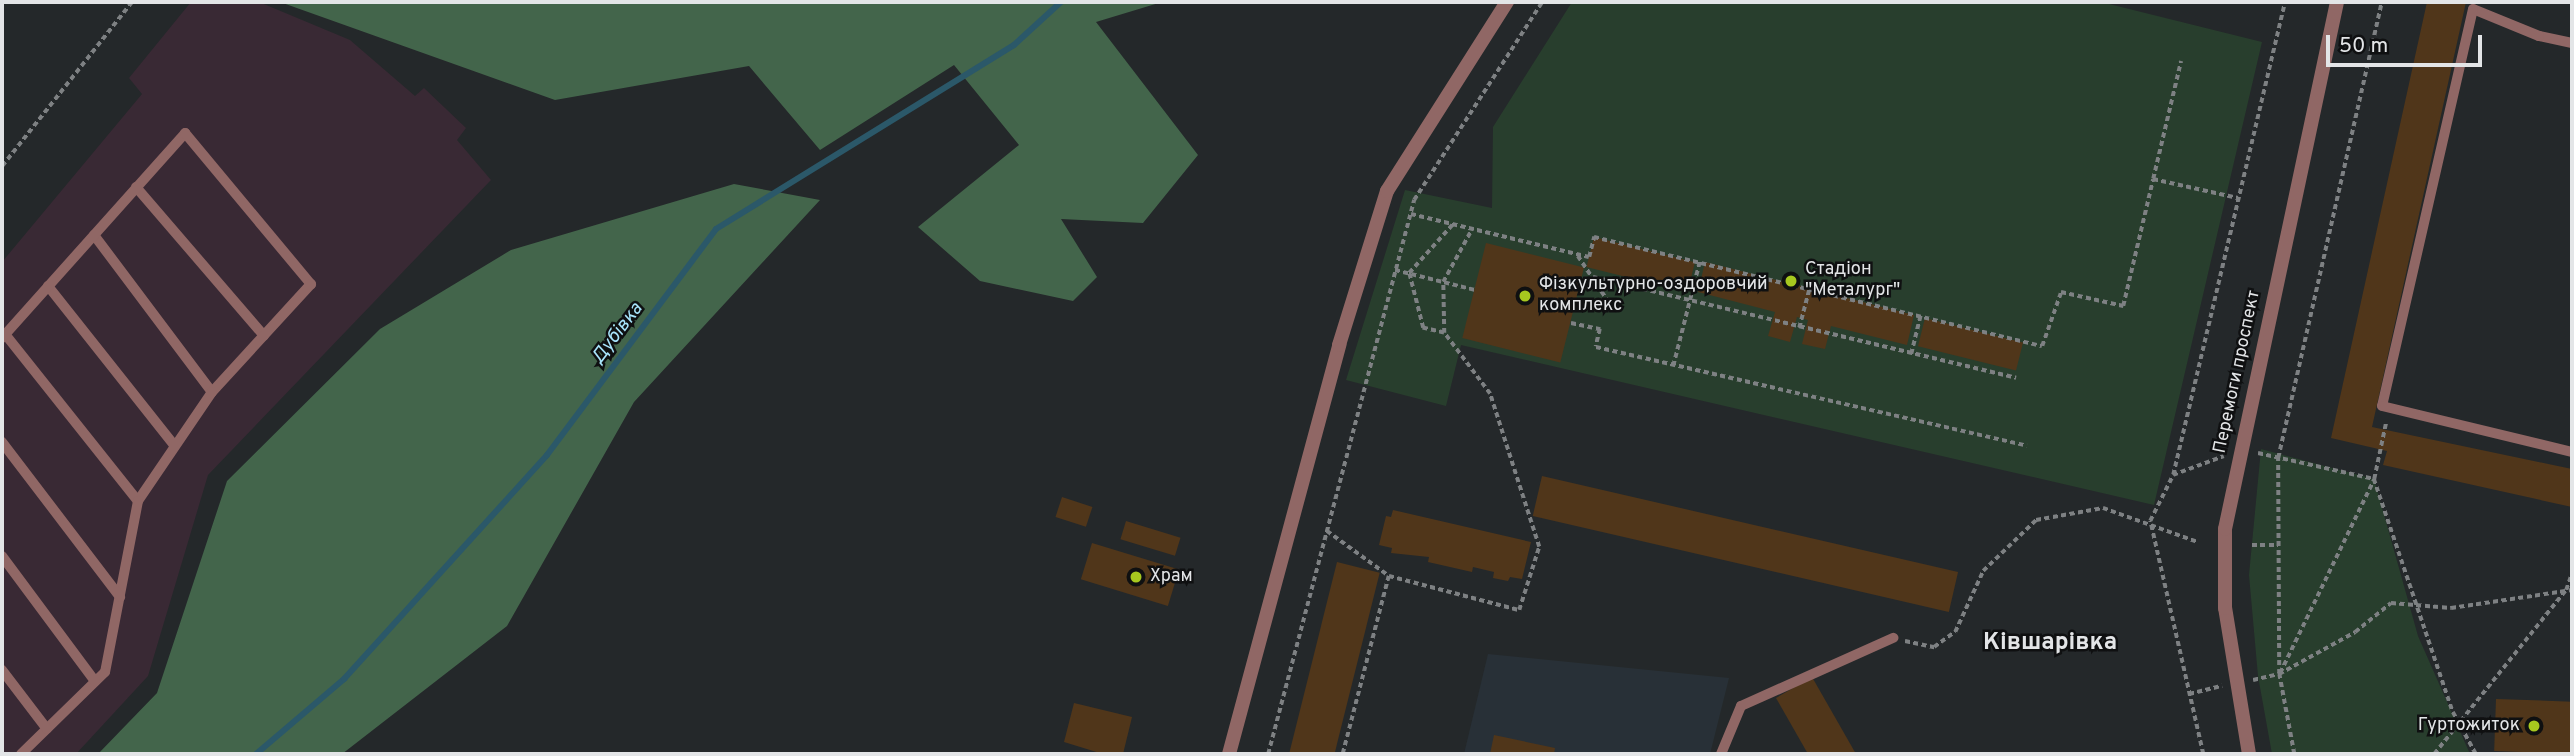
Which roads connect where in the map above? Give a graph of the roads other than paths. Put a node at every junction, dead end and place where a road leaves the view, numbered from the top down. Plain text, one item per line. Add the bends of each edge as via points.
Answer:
1 (1507, 2) edge
2 (2337, 2) edge
3 (2572, 43) edge
4 (136, 187) junction
5 (94, 235) junction
6 (48, 286) junction
7 (3, 336) edge
8 (264, 336) junction
9 (212, 392) junction
10 (2, 442) edge
11 (175, 446) junction
12 (2572, 452) edge
13 (138, 501) junction
14 (2, 556) edge
15 (120, 597) junction
16 (1893, 638) road end
17 (2, 670) edge
18 (95, 681) junction
19 (47, 729) junction
20 (21, 754) edge
21 (1228, 754) edge
22 (1721, 754) edge
23 (2249, 754) edge

1 - 21 street via 1387,191 1339,345
2 - 23 street, Перемоги проспект via 2225,529 2225,608 2243,682
3 - 12 lane via 2539,36 2473,9 2382,406
4 - 5 lane
4 - 8 lane
4 - 8 lane via 185,133 311,284
5 - 6 lane
5 - 9 lane
6 - 7 lane
6 - 11 lane
7 - 13 lane
8 - 9 lane
9 - 11 lane
10 - 15 lane
11 - 13 lane
13 - 15 lane
14 - 18 lane
15 - 18 lane via 105,672
16 - 22 lane via 1741,706
17 - 19 lane
18 - 19 lane
19 - 20 lane

